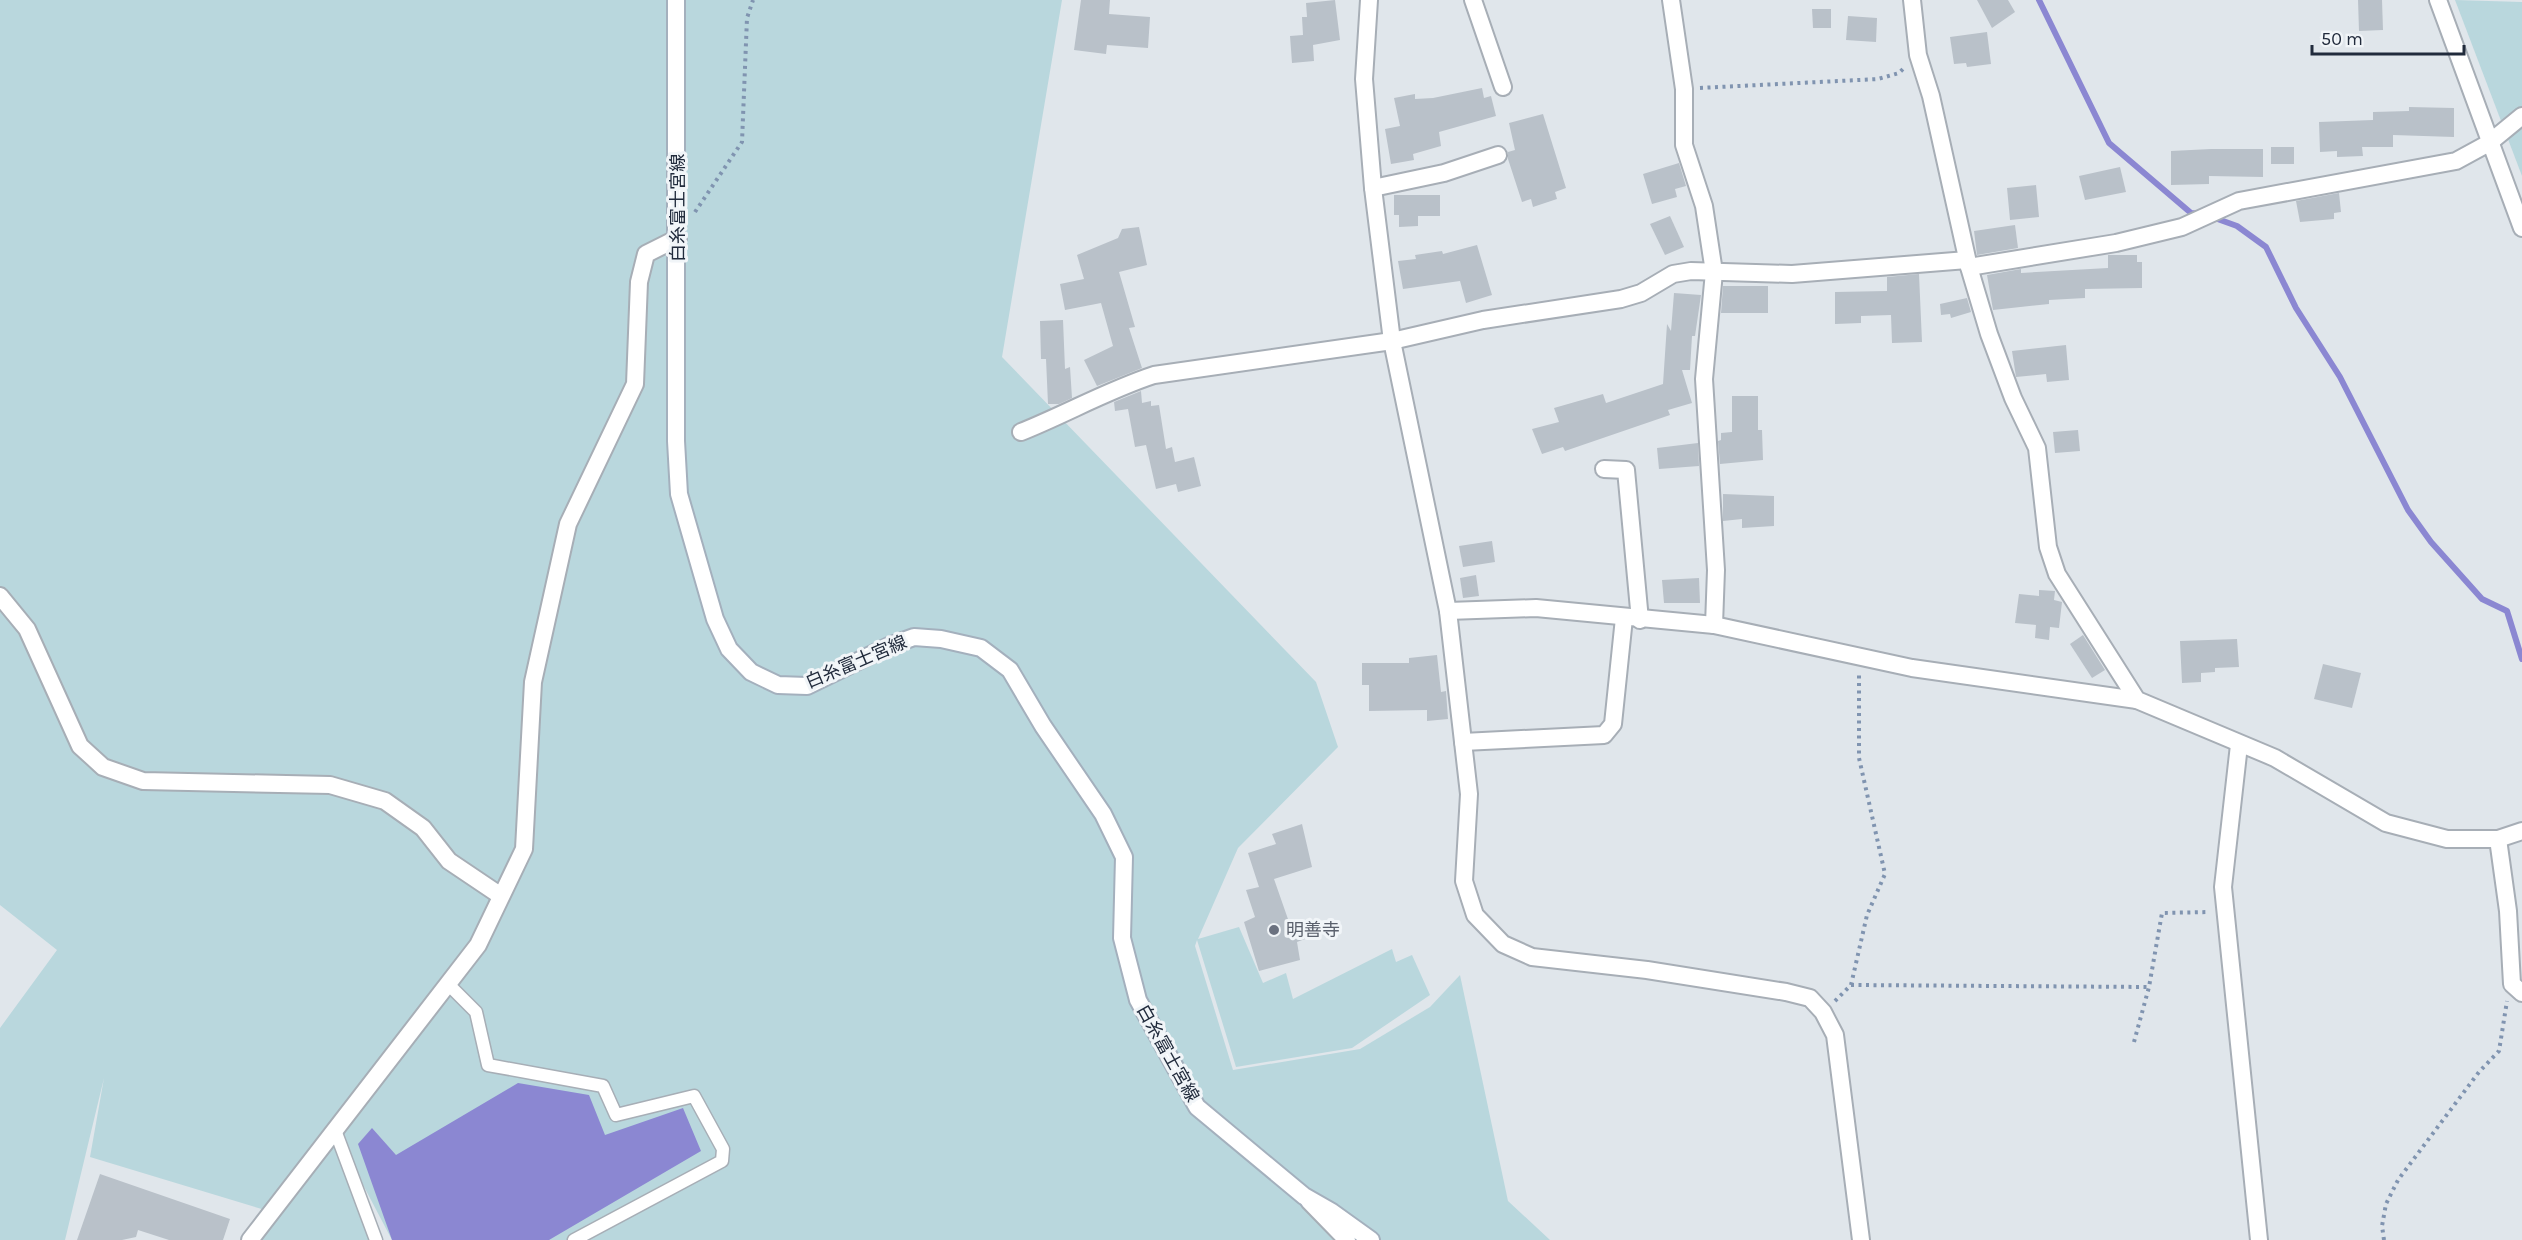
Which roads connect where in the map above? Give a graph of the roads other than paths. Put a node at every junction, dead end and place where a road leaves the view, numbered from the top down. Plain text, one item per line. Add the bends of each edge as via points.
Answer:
1 (676, 0) edge
2 (1369, 0) edge
3 (1473, 0) edge
4 (1671, 0) edge
5 (1912, 0) edge
6 (2438, 0) edge
7 (1503, 87) dead end
8 (2522, 116) edge
9 (2489, 143) junction
10 (1498, 155) dead end
11 (1373, 188) junction
12 (2522, 228) edge
13 (678, 238) junction
14 (1968, 264) junction
15 (1714, 272) junction
16 (1392, 341) junction
17 (1021, 432) dead end
18 (1604, 469) dead end
19 (0, 596) edge
20 (1448, 612) junction
21 (1632, 619) junction
22 (1714, 625) junction
23 (2137, 700) junction
24 (1463, 742) junction
25 (2239, 745) junction
26 (2522, 831) edge
27 (2498, 839) junction
28 (501, 896) junction
29 (448, 984) junction
30 (2517, 989) edge
31 (335, 1130) junction
32 (1304, 1197) junction
33 (250, 1240) edge
34 (376, 1240) edge
35 (574, 1240) edge
36 (1347, 1240) edge
37 (1371, 1240) edge
38 (1861, 1240) edge
39 (2259, 1240) edge

1 - 13 street, 白糸富士宮線
2 - 11 street via 1364,80
3 - 7 street
4 - 15 street via 1684,89 1684,145 1704,206
5 - 14 street via 1918,55 1931,96
6 - 9 street
8 - 9 street
9 - 12 street
9 - 14 street via 2456,162 2239,201 2160,233
10 - 11 street via 1444,173
11 - 16 street
13 - 28 street via 646,254 639,282 635,384 568,524 533,682 524,849
13 - 32 street, 白糸富士宮線 via 679,494 715,619 729,649 750,672 778,685 807,686 914,638 981,648 1010,670 1103,814 1124,857 1122,938 1138,1000 1197,1107
14 - 15 street via 1792,274
14 - 23 street via 2013,398 2037,448 2048,547 2057,574
15 - 16 street via 1673,274 1641,293 1621,299 1484,320
15 - 22 street via 1704,379 1716,570
16 - 17 street via 1154,375
16 - 20 street
18 - 21 street via 1626,470
19 - 28 street via 27,629 80,746 103,767 143,781 330,785 385,801 423,828 449,861
20 - 21 street via 1536,608
20 - 24 street
21 - 22 street
21 - 24 street via 1613,724 1604,735
22 - 23 street via 1912,668
23 - 25 street
24 - 38 street via 1468,794 1464,881 1475,915 1503,944 1532,957 1786,992 1810,998 1824,1011 1835,1035
25 - 27 street via 2275,758 2386,823 2447,839
25 - 39 street via 2223,887
26 - 27 street
27 - 30 street
28 - 29 street via 478,945
29 - 31 street
29 - 35 lane via 476,1012 488,1065 603,1086 616,1116 694,1096 723,1149 722,1161
31 - 33 street
31 - 34 lane
32 - 36 street
32 - 37 street, 白糸富士宮線

